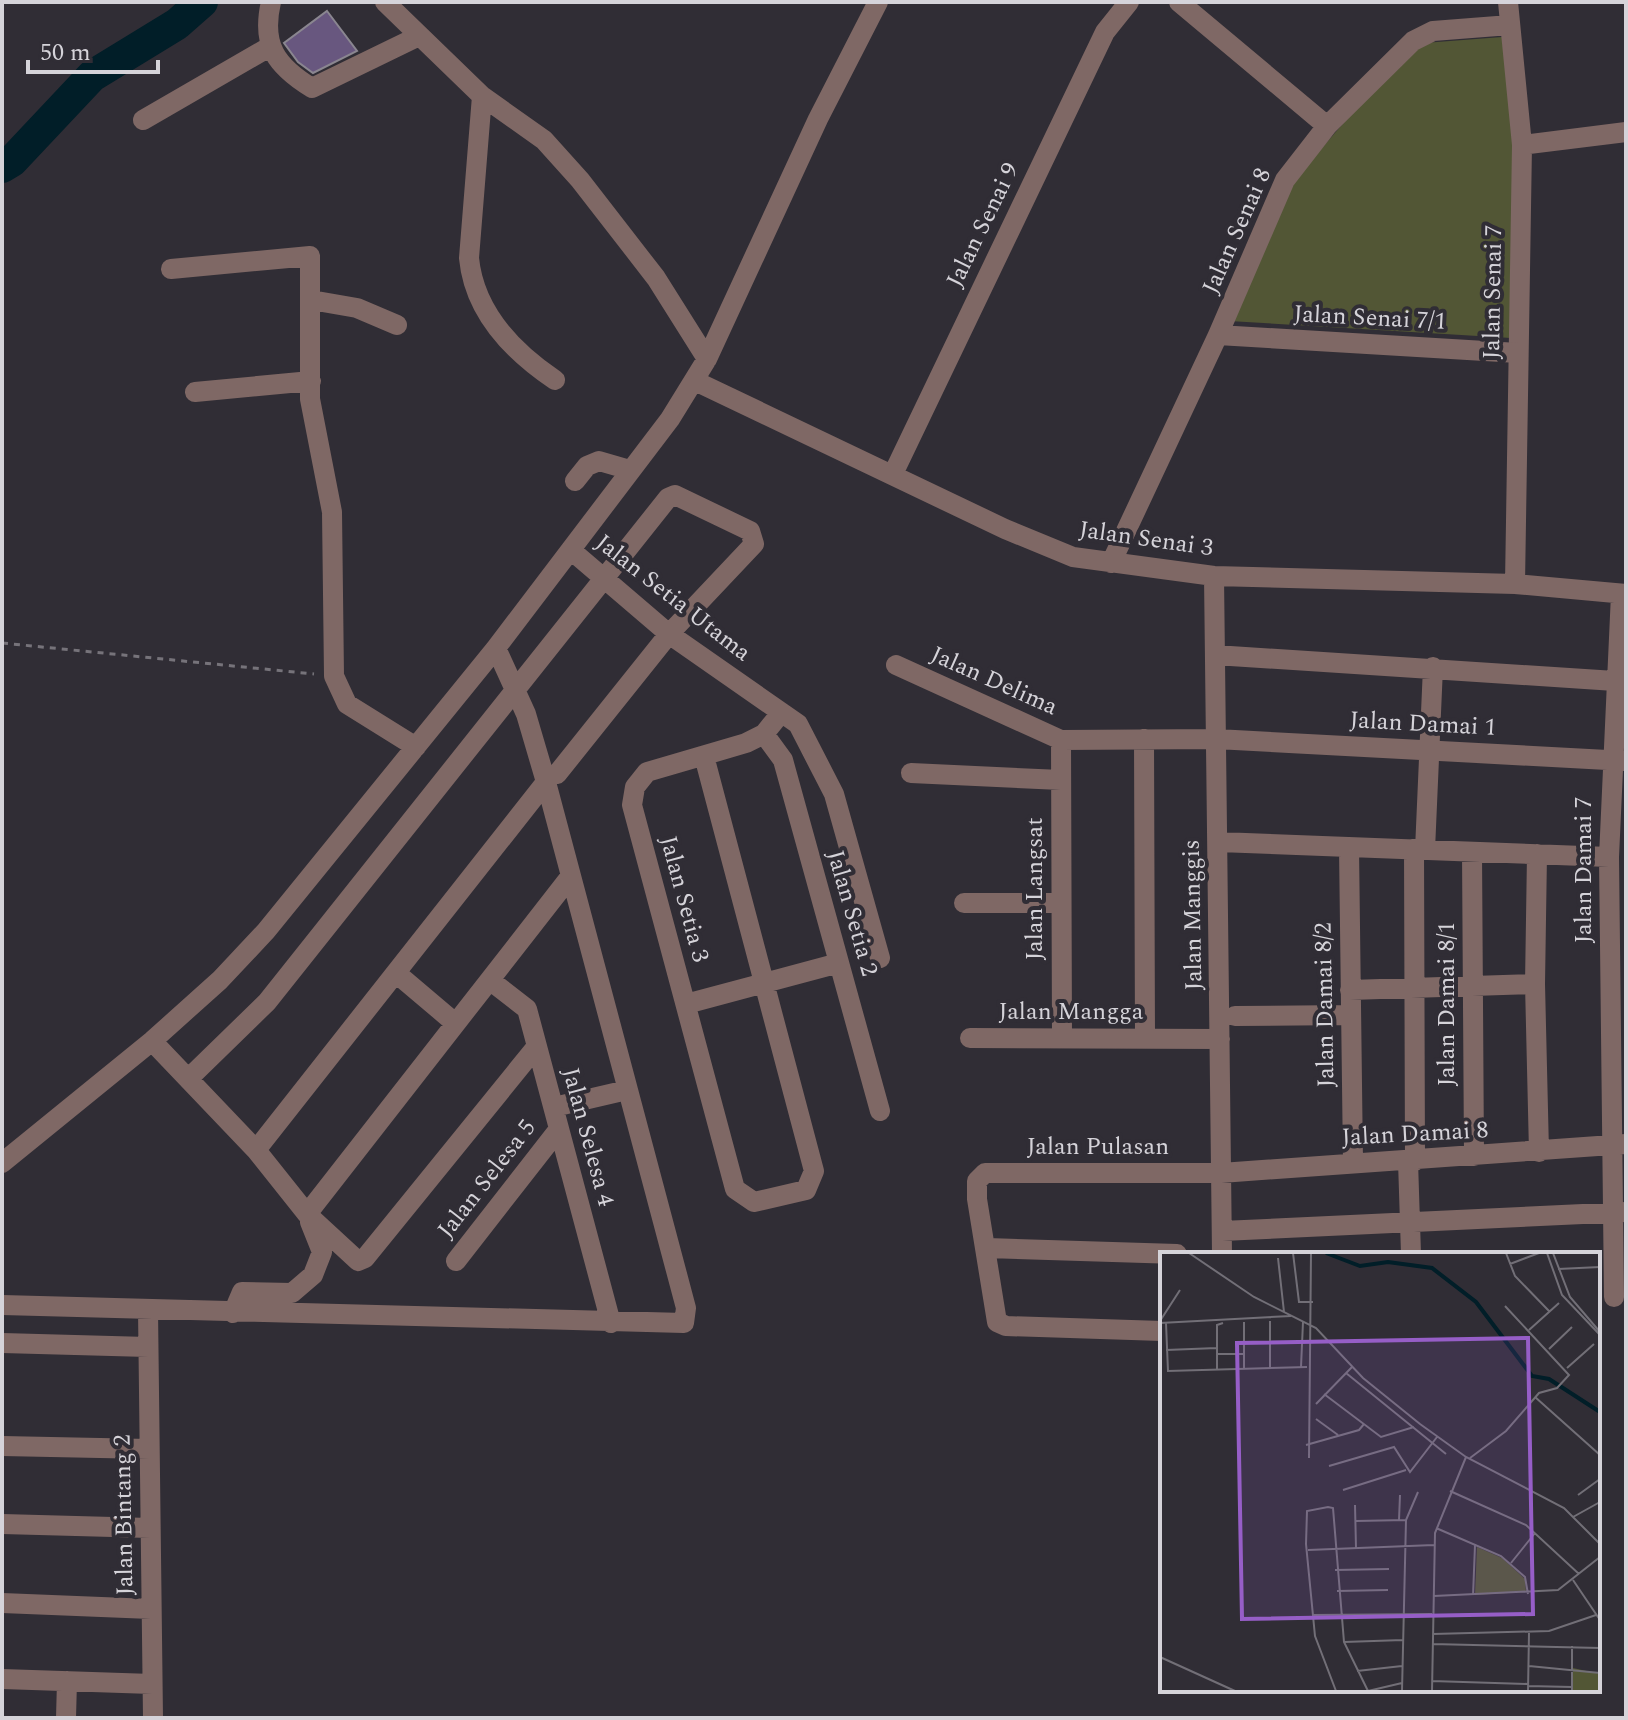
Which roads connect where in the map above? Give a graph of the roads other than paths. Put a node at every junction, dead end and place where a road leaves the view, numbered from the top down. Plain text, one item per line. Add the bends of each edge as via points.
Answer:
1 (271, 2) edge
2 (385, 2) edge
3 (878, 2) edge
4 (1129, 2) edge
5 (1179, 2) edge
6 (1508, 2) edge
7 (1510, 25) junction
8 (419, 36) junction
9 (271, 46) junction
10 (482, 96) junction
11 (143, 120) dead end
12 (1327, 126) junction
13 (1626, 132) edge
14 (1522, 145) junction
15 (171, 269) dead end
16 (311, 300) junction
17 (397, 325) dead end
18 (1218, 335) junction
19 (1518, 353) junction
20 (707, 359) junction
21 (555, 380) dead end
22 (311, 381) junction
23 (695, 381) junction
24 (195, 392) dead end
25 (630, 470) junction
26 (893, 474) junction
27 (575, 481) dead end
28 (572, 551) junction
29 (1111, 563) junction
30 (1214, 576) junction
31 (605, 577) junction
32 (1515, 584) junction
33 (1623, 594) edge
34 (669, 634) junction
35 (496, 648) junction
36 (1215, 655) junction
37 (896, 665) dead end
38 (1433, 667) junction
39 (1615, 681) junction
40 (515, 688) junction
41 (781, 713) junction
42 (764, 734) junction
43 (1144, 739) junction
44 (1216, 739) junction
45 (1061, 740) junction
46 (416, 747) junction
47 (1428, 750) junction
48 (704, 756) junction
49 (1618, 760) edge
50 (911, 773) dead end
51 (552, 778) junction
52 (1061, 780) junction
53 (1219, 842) junction
54 (1349, 847) junction
55 (1420, 850) junction
56 (1472, 852) junction
57 (1537, 854) junction
58 (1609, 857) junction
59 (570, 877) junction
60 (964, 903) dead end
61 (1060, 903) junction
62 (880, 958) dead end
63 (839, 963) junction
64 (396, 973) junction
65 (491, 981) junction
66 (765, 984) junction
67 (1535, 984) junction
68 (1473, 986) junction
69 (1414, 988) junction
70 (1350, 990) junction
71 (686, 1004) junction
72 (1351, 1015) junction
73 (1235, 1016) dead end
74 (455, 1023) junction
75 (970, 1038) dead end
76 (1062, 1038) junction
77 (1145, 1039) junction
78 (1220, 1039) junction
79 (152, 1041) junction
80 (537, 1046) junction
81 (188, 1079) junction
82 (627, 1090) junction
83 (554, 1107) junction
84 (880, 1111) dead end
85 (559, 1129) junction
86 (1619, 1145) edge
87 (256, 1150) junction
88 (1539, 1152) junction
89 (1474, 1156) junction
90 (1411, 1161) junction
91 (2, 1163) edge
92 (1353, 1163) junction
93 (1221, 1173) junction
94 (1620, 1213) edge
95 (307, 1214) junction
96 (1409, 1225) junction
97 (1222, 1231) junction
98 (987, 1248) junction
99 (1222, 1252) edge
100 (1411, 1252) edge
101 (1160, 1253) edge
102 (456, 1261) dead end
103 (1613, 1297) edge
104 (2, 1305) edge
105 (148, 1310) junction
106 (233, 1313) junction
107 (611, 1323) junction
108 (1160, 1331) edge
109 (2, 1343) edge
110 (148, 1347) junction
111 (2, 1446) edge
112 (149, 1449) junction
113 (2, 1524) edge
114 (150, 1528) junction
115 (2, 1603) edge
116 (151, 1609) junction
117 (2, 1679) edge
118 (67, 1681) junction
119 (152, 1684) junction
120 (66, 1718) edge
121 (153, 1718) edge

1 - 9 street via 266,25
2 - 8 street
3 - 20 street
4 - 26 street, Jalan Senai 9 via 1105,32
5 - 12 street
6 - 7 street, Jalan Senai 7
7 - 12 street, Jalan Senai 8 via 1433,31 1413,41
7 - 14 street, Jalan Senai 7
8 - 9 street via 312,88 286,71
8 - 10 street
9 - 11 street
10 - 20 street via 544,140 580,180 656,278
10 - 21 street via 471,276 503,337
12 - 18 street, Jalan Senai 8 via 1285,180
13 - 14 street
14 - 19 street, Jalan Senai 7
15 - 16 street via 310,256
16 - 17 street via 357,308
16 - 22 street
18 - 19 street, Jalan Senai 7/1
18 - 29 street, Jalan Senai 8
19 - 32 street, Jalan Senai 7
20 - 23 street
22 - 24 street
22 - 46 street via 332,512 334,676 347,704
23 - 25 street
23 - 26 street, Jalan Senai 3
25 - 27 street via 599,461
25 - 28 street
26 - 29 street, Jalan Senai 3 via 1019,535 1073,557
28 - 31 street, Jalan Setia Utama
28 - 35 street
29 - 30 street, Jalan Senai 3
30 - 32 street, Jalan Senai 3
30 - 36 street, Jalan Manggis
31 - 34 street, Jalan Setia Utama
31 - 34 street via 675,495 750,531 754,544
31 - 40 street
32 - 33 street, Jalan Senai 3
33 - 39 street, Jalan Damai 7
34 - 41 street, Jalan Setia Utama
34 - 51 street
35 - 40 street
35 - 46 street
36 - 38 street
36 - 44 street, Jalan Manggis
37 - 45 street, Jalan Delima
38 - 39 street
38 - 47 street
39 - 49 street, Jalan Damai 7
40 - 51 street
40 - 81 street via 267,1002
41 - 42 street
41 - 62 street, Jalan Setia Utama via 798,724 834,794
42 - 48 street, Jalan Setia 3
42 - 63 street, Jalan Setia 2 via 783,760
43 - 44 street, Jalan Delima
43 - 45 street, Jalan Delima
43 - 77 street
44 - 47 street, Jalan Damai 1
44 - 53 street, Jalan Manggis
45 - 52 street, Jalan Langsat
46 - 79 street via 266,931
47 - 49 street, Jalan Damai 1
47 - 55 street
48 - 66 street
48 - 71 street, Jalan Setia 3 via 647,772 635,787 632,805
49 - 58 street, Jalan Damai 7
50 - 52 street
51 - 59 street
51 - 64 street
52 - 61 street, Jalan Langsat
53 - 54 street
53 - 78 street, Jalan Manggis
54 - 55 street
54 - 70 street, Jalan Damai 8/2
55 - 56 street
55 - 69 street
56 - 57 street
56 - 68 street, Jalan Damai 8/1
57 - 58 street
57 - 67 street
58 - 86 street, Jalan Damai 7
59 - 65 street
59 - 82 street
60 - 61 street
61 - 76 street, Jalan Langsat
63 - 66 street
63 - 84 street, Jalan Setia 2
64 - 74 street
64 - 87 street
65 - 74 street
65 - 80 street, Jalan Selesa 4 via 527,1009
66 - 71 street
66 - 71 street, Jalan Setia 3 via 814,1177 806,1190 754,1202 735,1189
67 - 68 street
67 - 88 street
68 - 69 street
68 - 89 street, Jalan Damai 8/1
69 - 70 street
69 - 90 street
70 - 72 street, Jalan Damai 8/2
72 - 73 street
72 - 92 street, Jalan Damai 8/2
74 - 95 street
75 - 76 street, Jalan Mangga
76 - 77 street, Jalan Mangga
77 - 78 street, Jalan Mangga
78 - 93 street, Jalan Manggis
79 - 81 street
79 - 91 street
80 - 83 street, Jalan Selesa 4
80 - 95 street via 365,1258 352,1259
81 - 87 street
82 - 83 street
82 - 107 street via 687,1318 680,1326
83 - 85 street, Jalan Selesa 4
85 - 102 street, Jalan Selesa 5
85 - 107 street, Jalan Selesa 4
86 - 88 street, Jalan Damai 8
86 - 94 street, Jalan Damai 7
87 - 95 street
88 - 89 street, Jalan Damai 8
89 - 90 street, Jalan Damai 8
90 - 92 street, Jalan Damai 8
90 - 96 street
92 - 93 street, Jalan Damai 8
93 - 97 street, Jalan Manggis
93 - 98 street, Jalan Pulasan via 985,1173 977,1181 977,1199
94 - 96 street
94 - 103 street, Jalan Damai 7
95 - 106 street via 322,1252 313,1275 292,1293 242,1292
96 - 97 street
96 - 100 street
97 - 99 street, Jalan Manggis
98 - 101 street
98 - 108 street via 997,1322
104 - 105 street
105 - 106 street
105 - 110 street, Jalan Bintang 2
106 - 107 street
109 - 110 street
110 - 112 street, Jalan Bintang 2
111 - 112 street
112 - 114 street, Jalan Bintang 2
113 - 114 street
114 - 116 street, Jalan Bintang 2
115 - 116 street
116 - 119 street, Jalan Bintang 2
117 - 118 street
118 - 119 street
118 - 120 street
119 - 121 street, Jalan Bintang 2

